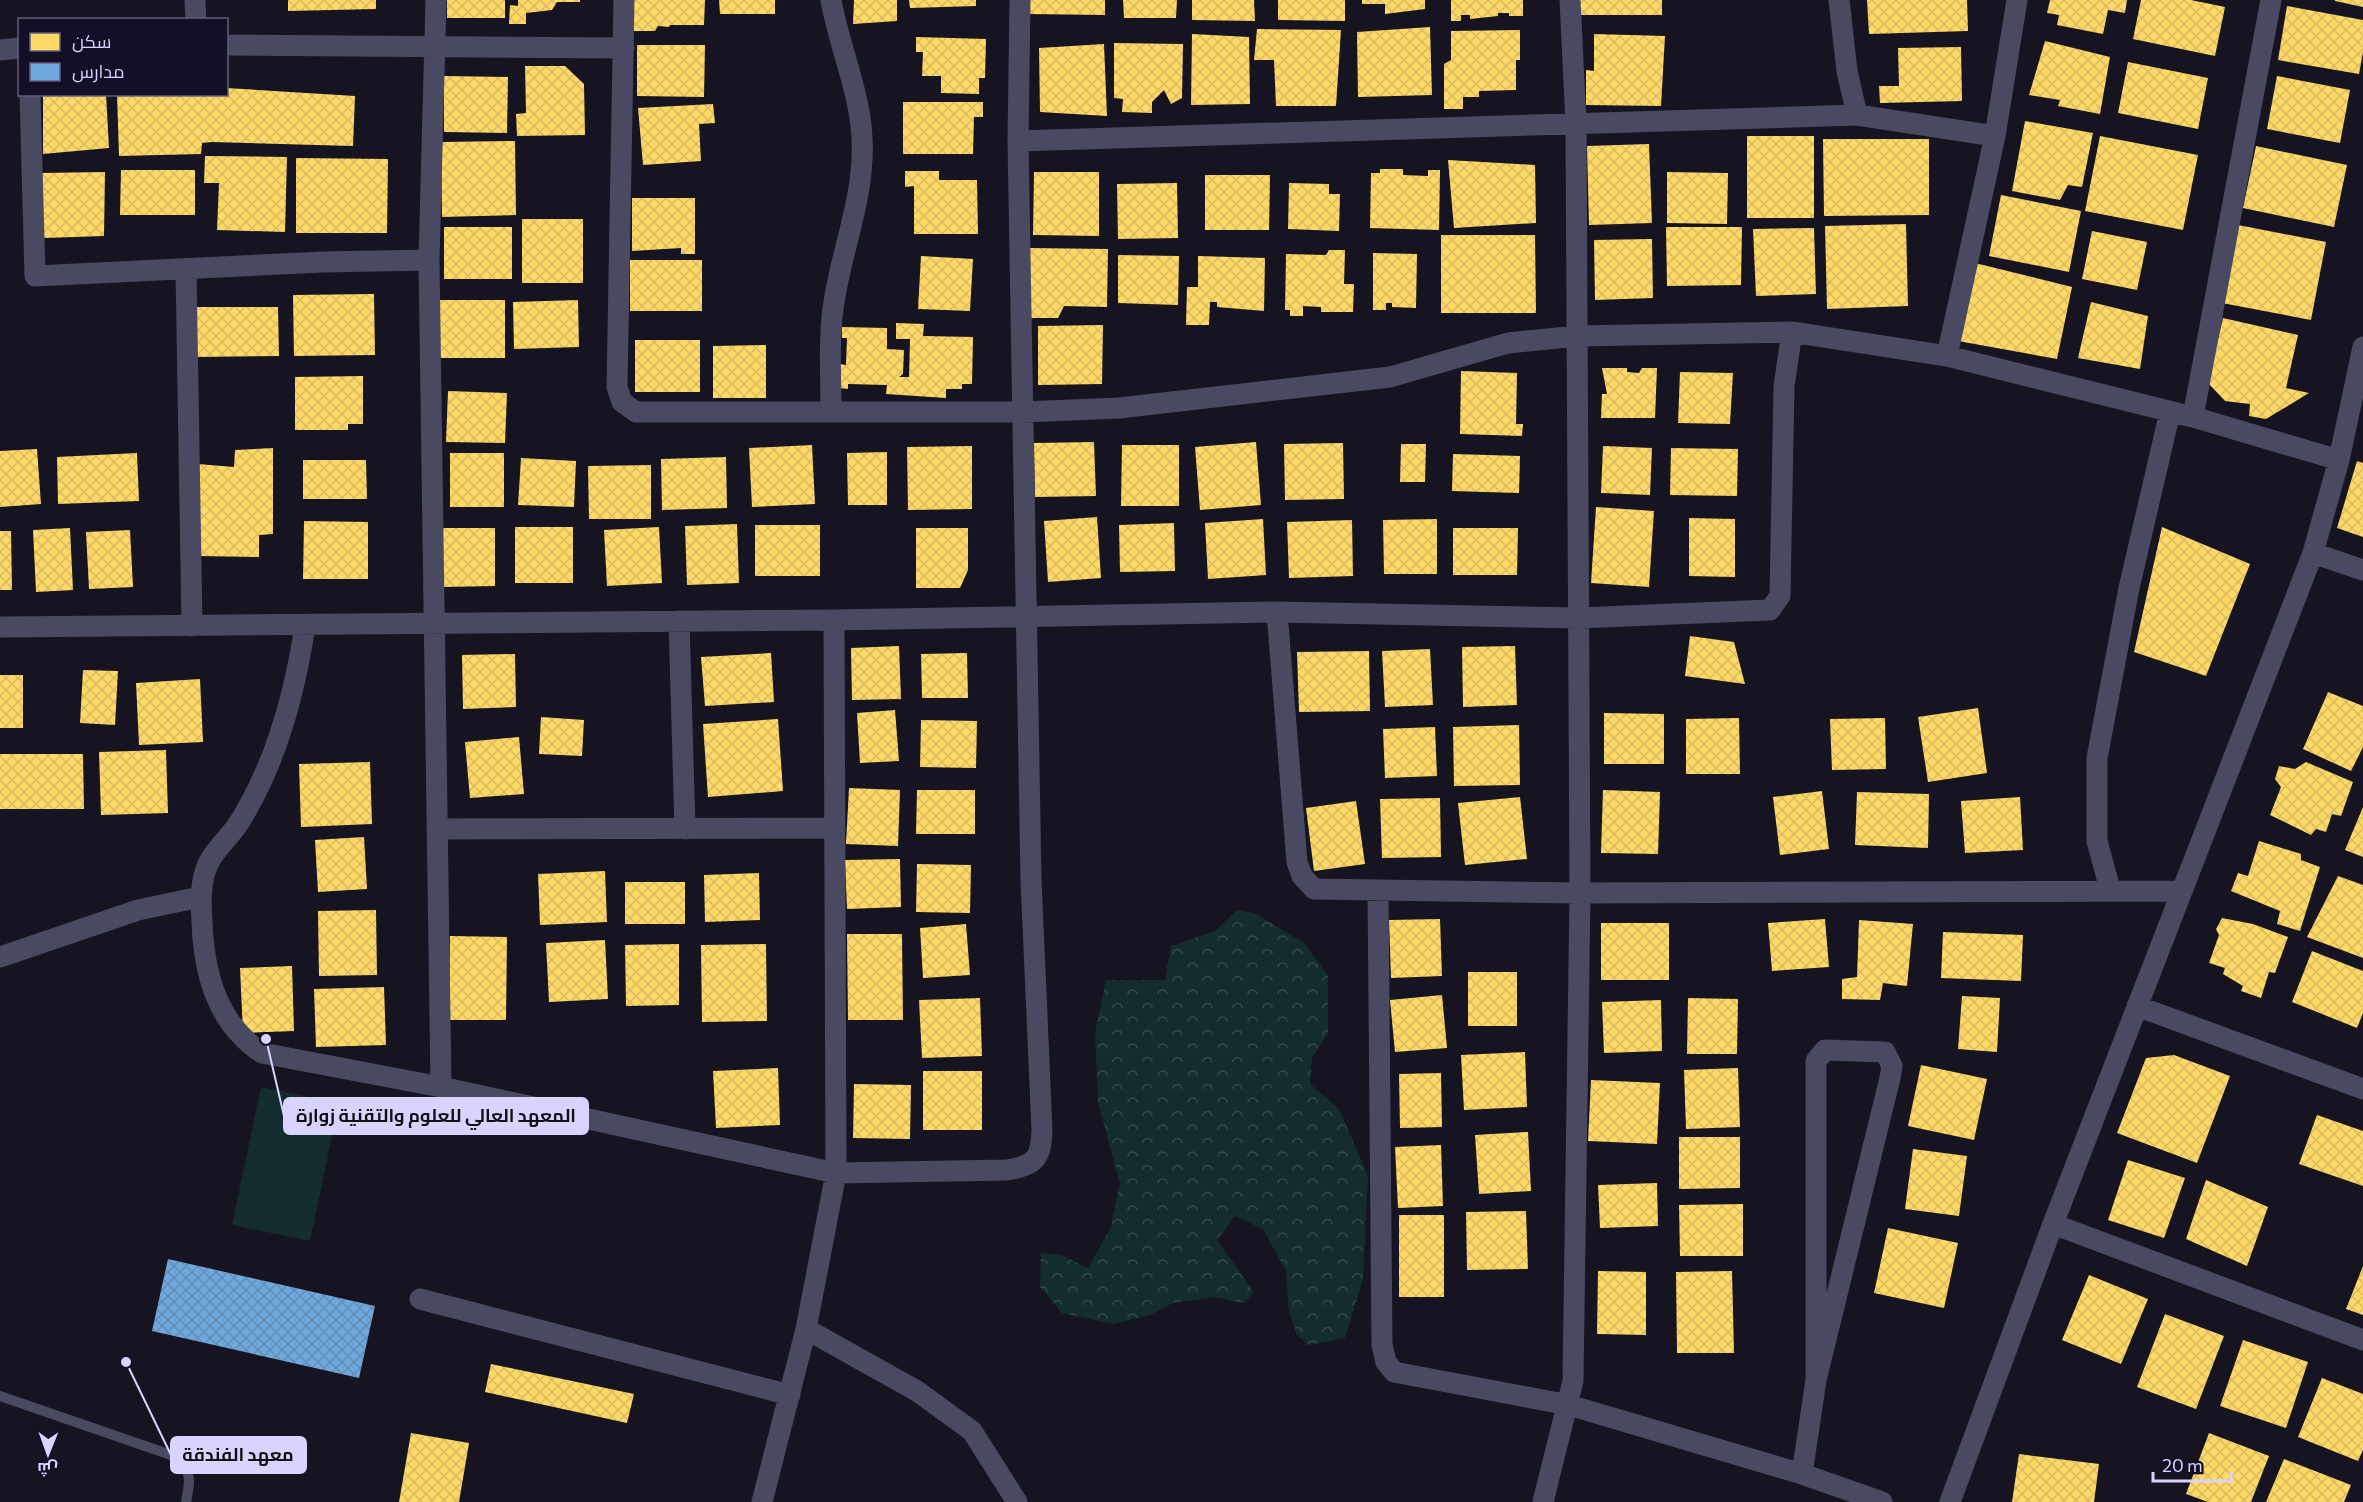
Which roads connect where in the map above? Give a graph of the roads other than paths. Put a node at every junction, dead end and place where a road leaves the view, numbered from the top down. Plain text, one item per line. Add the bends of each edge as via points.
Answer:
1 (195, 0) edge
2 (436, 0) edge
3 (624, 0) edge
4 (831, 0) edge
5 (1020, 0) edge
6 (1570, 0) edge
7 (1839, 0) edge
8 (2017, 0) edge
9 (2271, 0) edge
10 (196, 18) edge
11 (228, 45) edge
12 (18, 48) edge
13 (436, 48) junction
14 (624, 48) junction
15 (0, 50) edge
16 (30, 96) edge
17 (1857, 115) junction
18 (1576, 123) junction
19 (1995, 136) junction
20 (1018, 141) junction
21 (429, 260) junction
22 (186, 270) junction
23 (1792, 332) junction
24 (1577, 336) junction
25 (2363, 347) edge
26 (1947, 356) junction
27 (831, 411) junction
28 (1023, 412) junction
29 (2170, 412) junction
30 (2193, 417) junction
31 (2339, 460) junction
32 (2313, 553) junction
33 (2363, 570) edge
34 (1277, 612) junction
35 (1028, 615) junction
36 (1579, 618) junction
37 (834, 620) junction
38 (679, 621) junction
39 (433, 623) junction
40 (192, 626) junction
41 (305, 626) junction
42 (0, 627) edge
43 (685, 828) junction
44 (835, 828) junction
45 (437, 829) junction
46 (2110, 889) junction
47 (2182, 891) junction
48 (1378, 892) junction
49 (1580, 893) junction
50 (200, 897) junction
51 (0, 957) edge
52 (2137, 1006) junction
53 (441, 1087) junction
54 (2363, 1089) edge
55 (836, 1173) junction
56 (2053, 1224) junction
57 (420, 1299) dead end
58 (806, 1329) junction
59 (2363, 1340) edge
60 (1816, 1380) junction
61 (790, 1395) junction
62 (0, 1396) edge
63 (1569, 1404) junction
64 (1802, 1474) junction
65 (186, 1502) edge
66 (762, 1502) edge
67 (1017, 1502) edge
68 (1543, 1502) edge
69 (1882, 1502) edge
70 (1950, 1502) edge

1 - 10 street
2 - 13 street
3 - 14 street
4 - 27 street via 862,138 861,180 834,298
5 - 20 street
6 - 18 street
7 - 17 street via 1847,71
8 - 19 street
9 - 30 street
11 - 13 street
12 - 15 street
13 - 14 street
13 - 21 street
14 - 27 street via 617,387 622,402 636,412
16 - 22 street via 35,276
17 - 18 street
17 - 19 street
18 - 20 street
18 - 24 street
19 - 26 street
20 - 28 street
21 - 22 street
21 - 39 street
22 - 40 street
23 - 24 street
23 - 26 street
23 - 36 street via 1784,386 1780,596 1770,610
24 - 28 street via 1508,343 1390,377 1119,408
24 - 36 street
25 - 31 street
26 - 29 street
27 - 28 street
28 - 35 street
29 - 30 street
29 - 46 street via 2129,588 2097,758 2097,841
30 - 31 street
31 - 32 street
32 - 33 street
32 - 47 street
34 - 35 street
34 - 36 street
34 - 48 street via 1297,862 1302,876 1314,889
35 - 37 street
35 - 55 street via 1031,880 1042,1151 1023,1168 1007,1170
36 - 49 street
37 - 38 street
37 - 44 street
38 - 39 street
38 - 43 street
39 - 41 street
39 - 45 street
40 - 41 street
40 - 42 street
41 - 50 street via 298,671 280,734 237,826 214,852
43 - 44 street
43 - 45 street
44 - 55 street
45 - 53 street
46 - 47 street
46 - 49 street
47 - 52 street
48 - 49 street
48 - 63 street via 1382,1345 1386,1362 1394,1372
49 - 63 street via 1573,1381
50 - 51 street via 138,910
50 - 53 street via 203,947 215,998 248,1044 262,1053
52 - 54 street
52 - 56 street
53 - 55 street
55 - 58 street
56 - 59 street
56 - 70 street
57 - 61 street
58 - 61 street
58 - 67 street via 917,1391 972,1431
60 - 60 street via 1816,1061 1825,1050 1885,1052 1892,1066 1890,1078
60 - 64 street
61 - 66 street
62 - 65 lane via 171,1455 185,1465 190,1479
63 - 64 street
63 - 68 street
64 - 69 street

